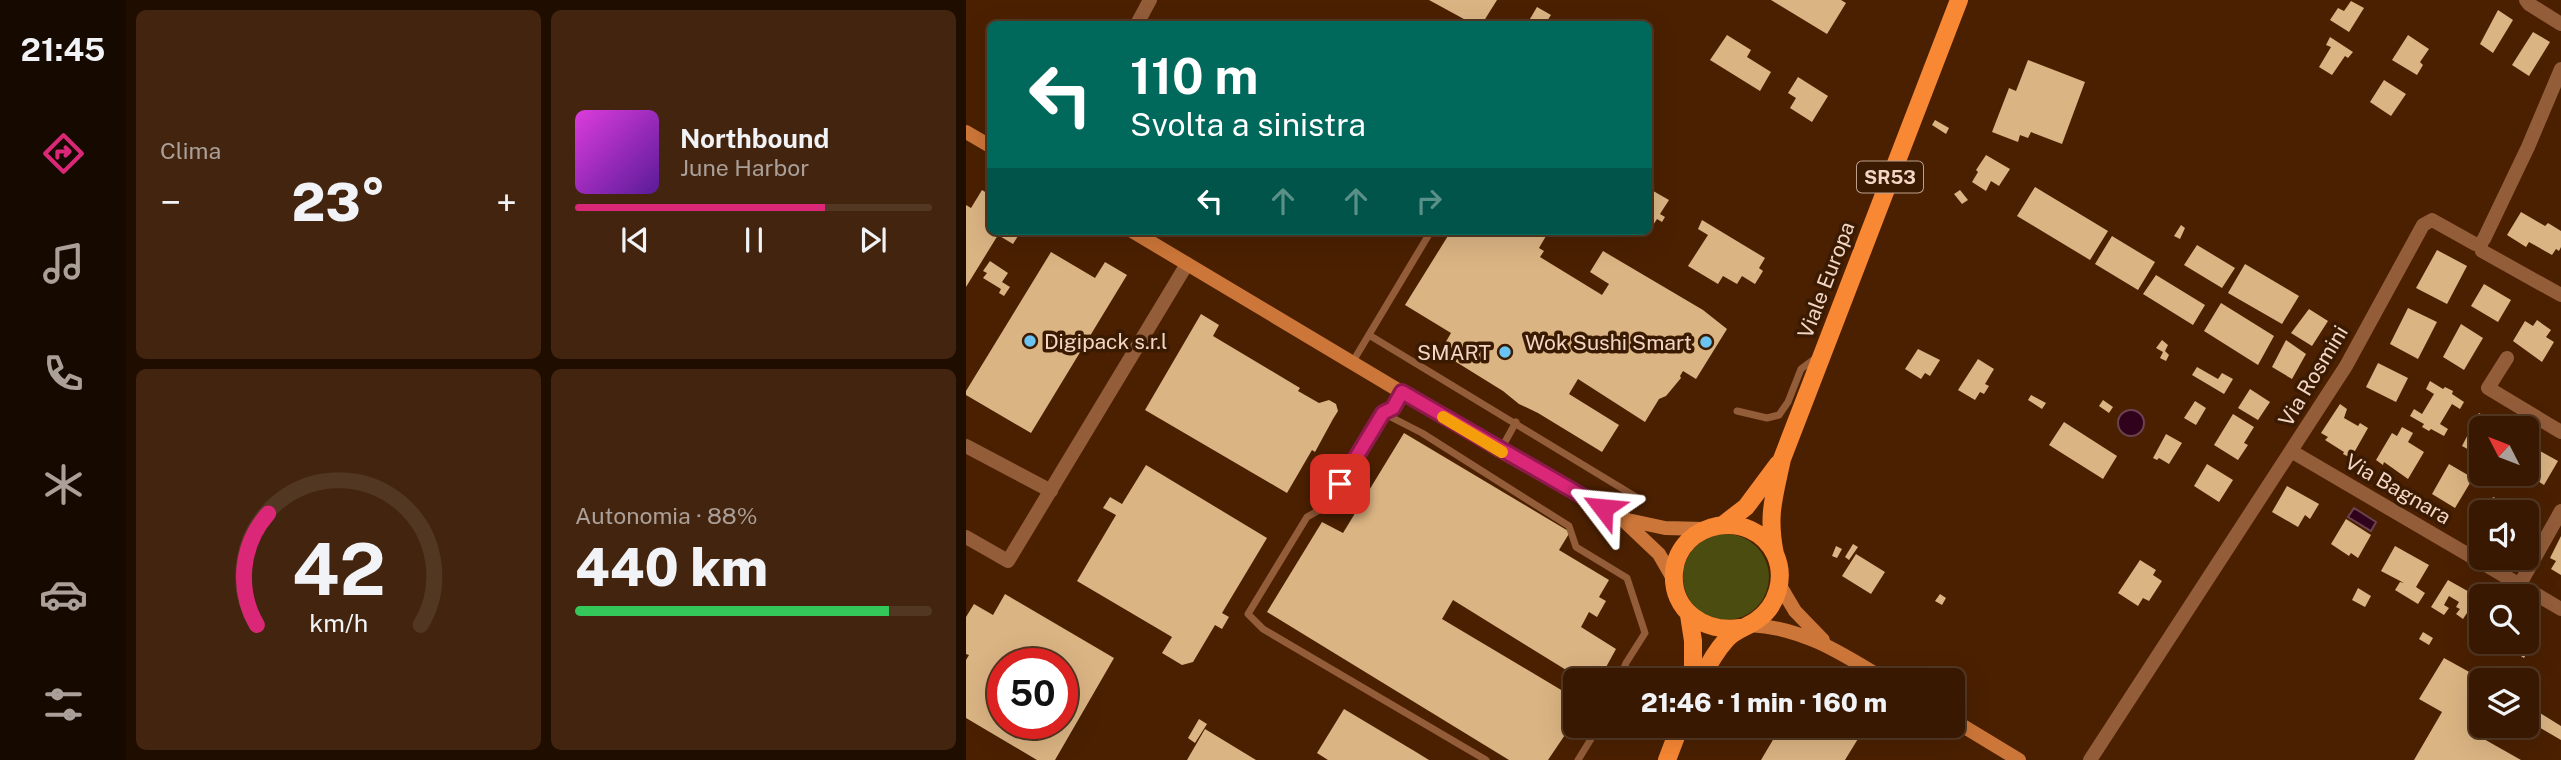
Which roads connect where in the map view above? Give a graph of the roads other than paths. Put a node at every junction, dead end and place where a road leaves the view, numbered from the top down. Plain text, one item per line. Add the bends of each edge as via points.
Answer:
1 (1150, 0) edge
2 (1959, 0) edge
3 (2526, 0) edge
4 (1140, 21) edge
5 (2561, 24) edge
6 (2561, 69) edge
7 (966, 132) edge
8 (987, 144) edge
9 (1139, 235) edge
10 (1429, 235) edge
11 (2480, 244) junction
12 (1187, 264) junction
13 (2561, 295) edge
14 (1369, 335) junction
15 (1822, 354) junction
16 (2507, 358) dead end
17 (1352, 362) junction
18 (1402, 392) junction
19 (1383, 413) junction
20 (1800, 414) junction
21 (1516, 422) junction
22 (2561, 432) edge
23 (966, 446) edge
24 (1500, 450) junction
25 (2291, 451) junction
26 (1783, 459) junction
27 (1051, 492) junction
28 (1642, 500) dead end
29 (2561, 512) edge
30 (1621, 518) junction
31 (1724, 524) junction
32 (1704, 529) junction
33 (966, 537) edge
34 (1774, 554) junction
35 (1674, 580) junction
36 (1779, 584) junction
37 (2520, 584) joint
38 (2539, 596) edge
39 (2561, 609) edge
40 (1689, 615) junction
41 (1745, 626) junction
42 (1826, 644) junction
43 (1624, 668) edge
44 (1693, 668) edge
45 (1708, 668) edge
46 (1866, 668) edge
47 (1965, 727) edge
48 (1592, 738) edge
49 (1675, 738) edge
50 (1486, 760) edge
51 (1578, 760) edge
52 (1667, 760) edge
53 (2019, 760) edge
54 (2090, 760) edge

1 - 4 street
2 - 15 main road, Viale Europa / SR53
3 - 5 street
6 - 11 street
7 - 8 main road
9 - 12 main road
10 - 14 lane
11 - 13 street via 2482,251
11 - 25 street, Via Rosmini via 2432,220 2423,225 2346,366
12 - 17 main road
12 - 27 street
14 - 17 lane
14 - 21 lane
15 - 20 main road, Viale Europa / SR53
15 - 20 lane via 1801,369 1779,415 1768,418 1737,411 1745,419 1757,420
16 - 22 street via 2488,388
17 - 18 main road
18 - 19 lane via 1393,408
18 - 24 main road
19 - 43 lane via 1569,526 1576,547 1627,578 1645,633
19 - 50 lane via 1325,508 1307,517 1248,614 1263,629
20 - 26 main road, Viale Europa / SR53
21 - 24 lane
21 - 28 lane
23 - 27 street
24 - 30 main road
25 - 37 street, Via Bagnara
25 - 54 street, Via Rosmini
26 - 31 main road, Viale Europa / SR53 via 1746,507
26 - 34 main road, Viale Europa / SR53 via 1769,528
27 - 33 street via 1008,561
29 - 37 street
30 - 32 main road via 1665,528
30 - 35 main road via 1660,554
31 - 32 main road, Viale Europa
31 - 34 main road, Viale Europa via 1754,531
32 - 35 main road via 1681,550
34 - 36 main road, Viale Europa
35 - 40 main road
36 - 41 main road via 1766,612
36 - 42 main road via 1795,611
38 - 39 street, Via Bagnara
40 - 41 main road via 1709,627 1729,630
40 - 44 main road
41 - 42 main road via 1773,626
41 - 45 main road via 1726,640
42 - 46 main road
47 - 53 main road
48 - 51 lane
49 - 52 main road

